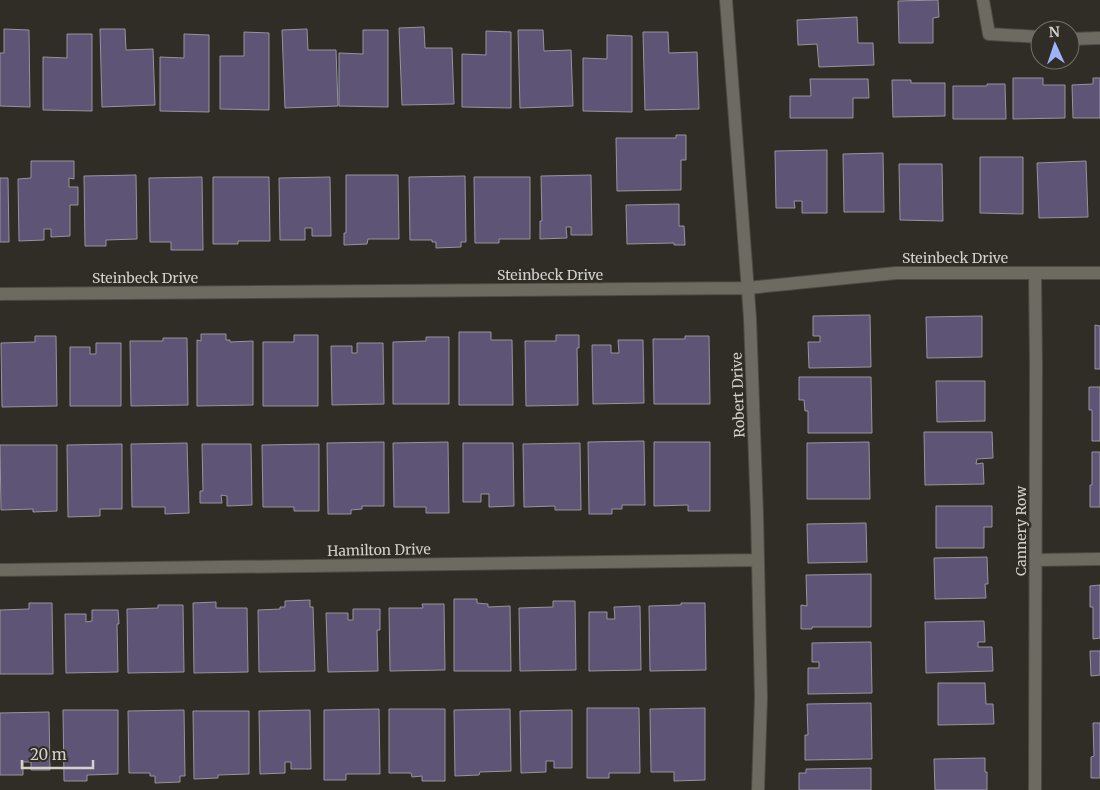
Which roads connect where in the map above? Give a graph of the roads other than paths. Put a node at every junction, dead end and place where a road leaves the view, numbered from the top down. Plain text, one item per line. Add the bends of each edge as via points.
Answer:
1 (726, 0) edge
2 (983, 0) edge
3 (1030, 36) edge
4 (1100, 38) edge
5 (1080, 39) edge
6 (1035, 273) junction
7 (1100, 273) edge
8 (748, 288) junction
9 (0, 294) edge
10 (1100, 559) edge
11 (758, 560) junction
12 (1036, 560) junction
13 (0, 570) edge
14 (758, 790) edge
15 (1036, 790) edge

1 - 8 street, Robert Drive
2 - 3 street via 989,34
4 - 5 street
6 - 7 street, Steinbeck Drive
6 - 8 street, Steinbeck Drive via 896,273
6 - 12 street, Cannery Row
8 - 9 street, Steinbeck Drive
8 - 11 street, Robert Drive
10 - 12 street
11 - 13 street, Hamilton Drive
11 - 14 street, Robert Drive via 761,698
12 - 15 street, Cannery Row

